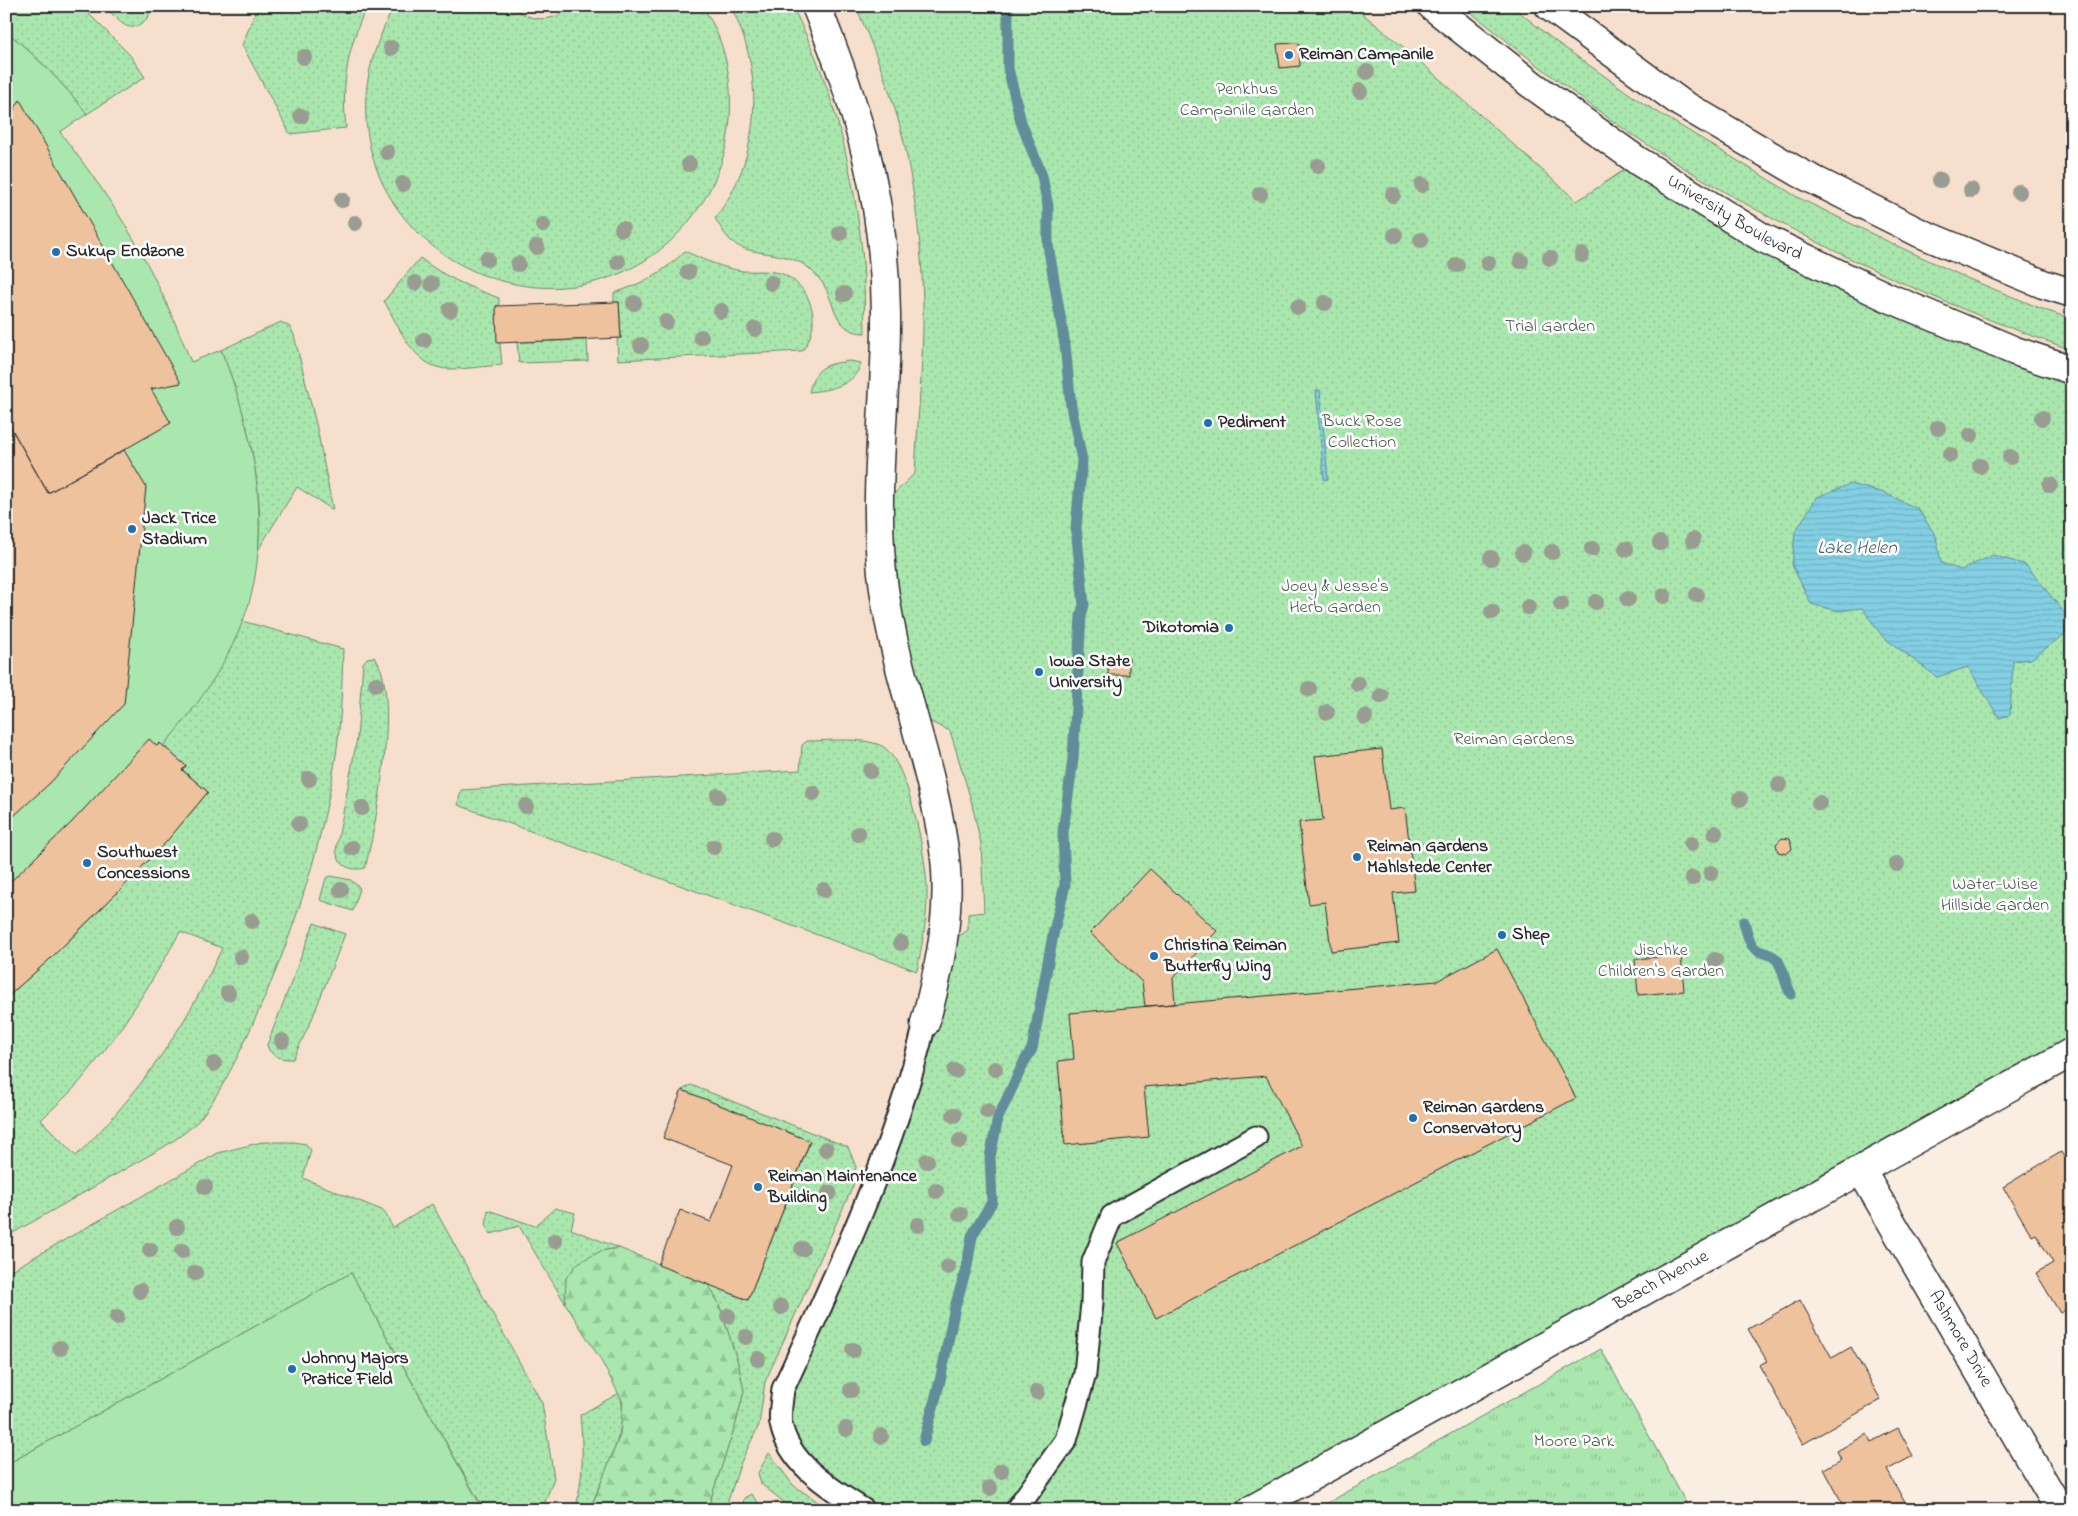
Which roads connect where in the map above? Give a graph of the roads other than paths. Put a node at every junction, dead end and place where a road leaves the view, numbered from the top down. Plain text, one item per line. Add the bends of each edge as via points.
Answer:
1 (816, 6) edge
2 (1432, 6) edge
3 (1548, 6) edge
4 (2072, 293) edge
5 (2072, 370) edge
6 (925, 1023) joint
7 (2072, 1052) edge
8 (1256, 1137) dead end
9 (1861, 1170) junction
10 (864, 1510) edge
11 (1016, 1510) edge
12 (1251, 1510) edge
13 (2060, 1510) edge

1 - 6 street via 856,111 882,229 886,315 878,510 884,589 904,689 944,844 943,947
2 - 5 street, University Boulevard via 1531,84 1638,161 1763,238 1887,297 2015,351
3 - 4 street via 1681,103 1800,173 1920,233
6 - 10 lane via 908,1088 868,1197 783,1389 780,1423 790,1449 821,1482
7 - 9 street, Beach Avenue
8 - 11 lane via 1112,1216 1093,1262 1085,1374 1066,1440
9 - 12 street, Beach Avenue
9 - 13 street, Ashmore Drive

